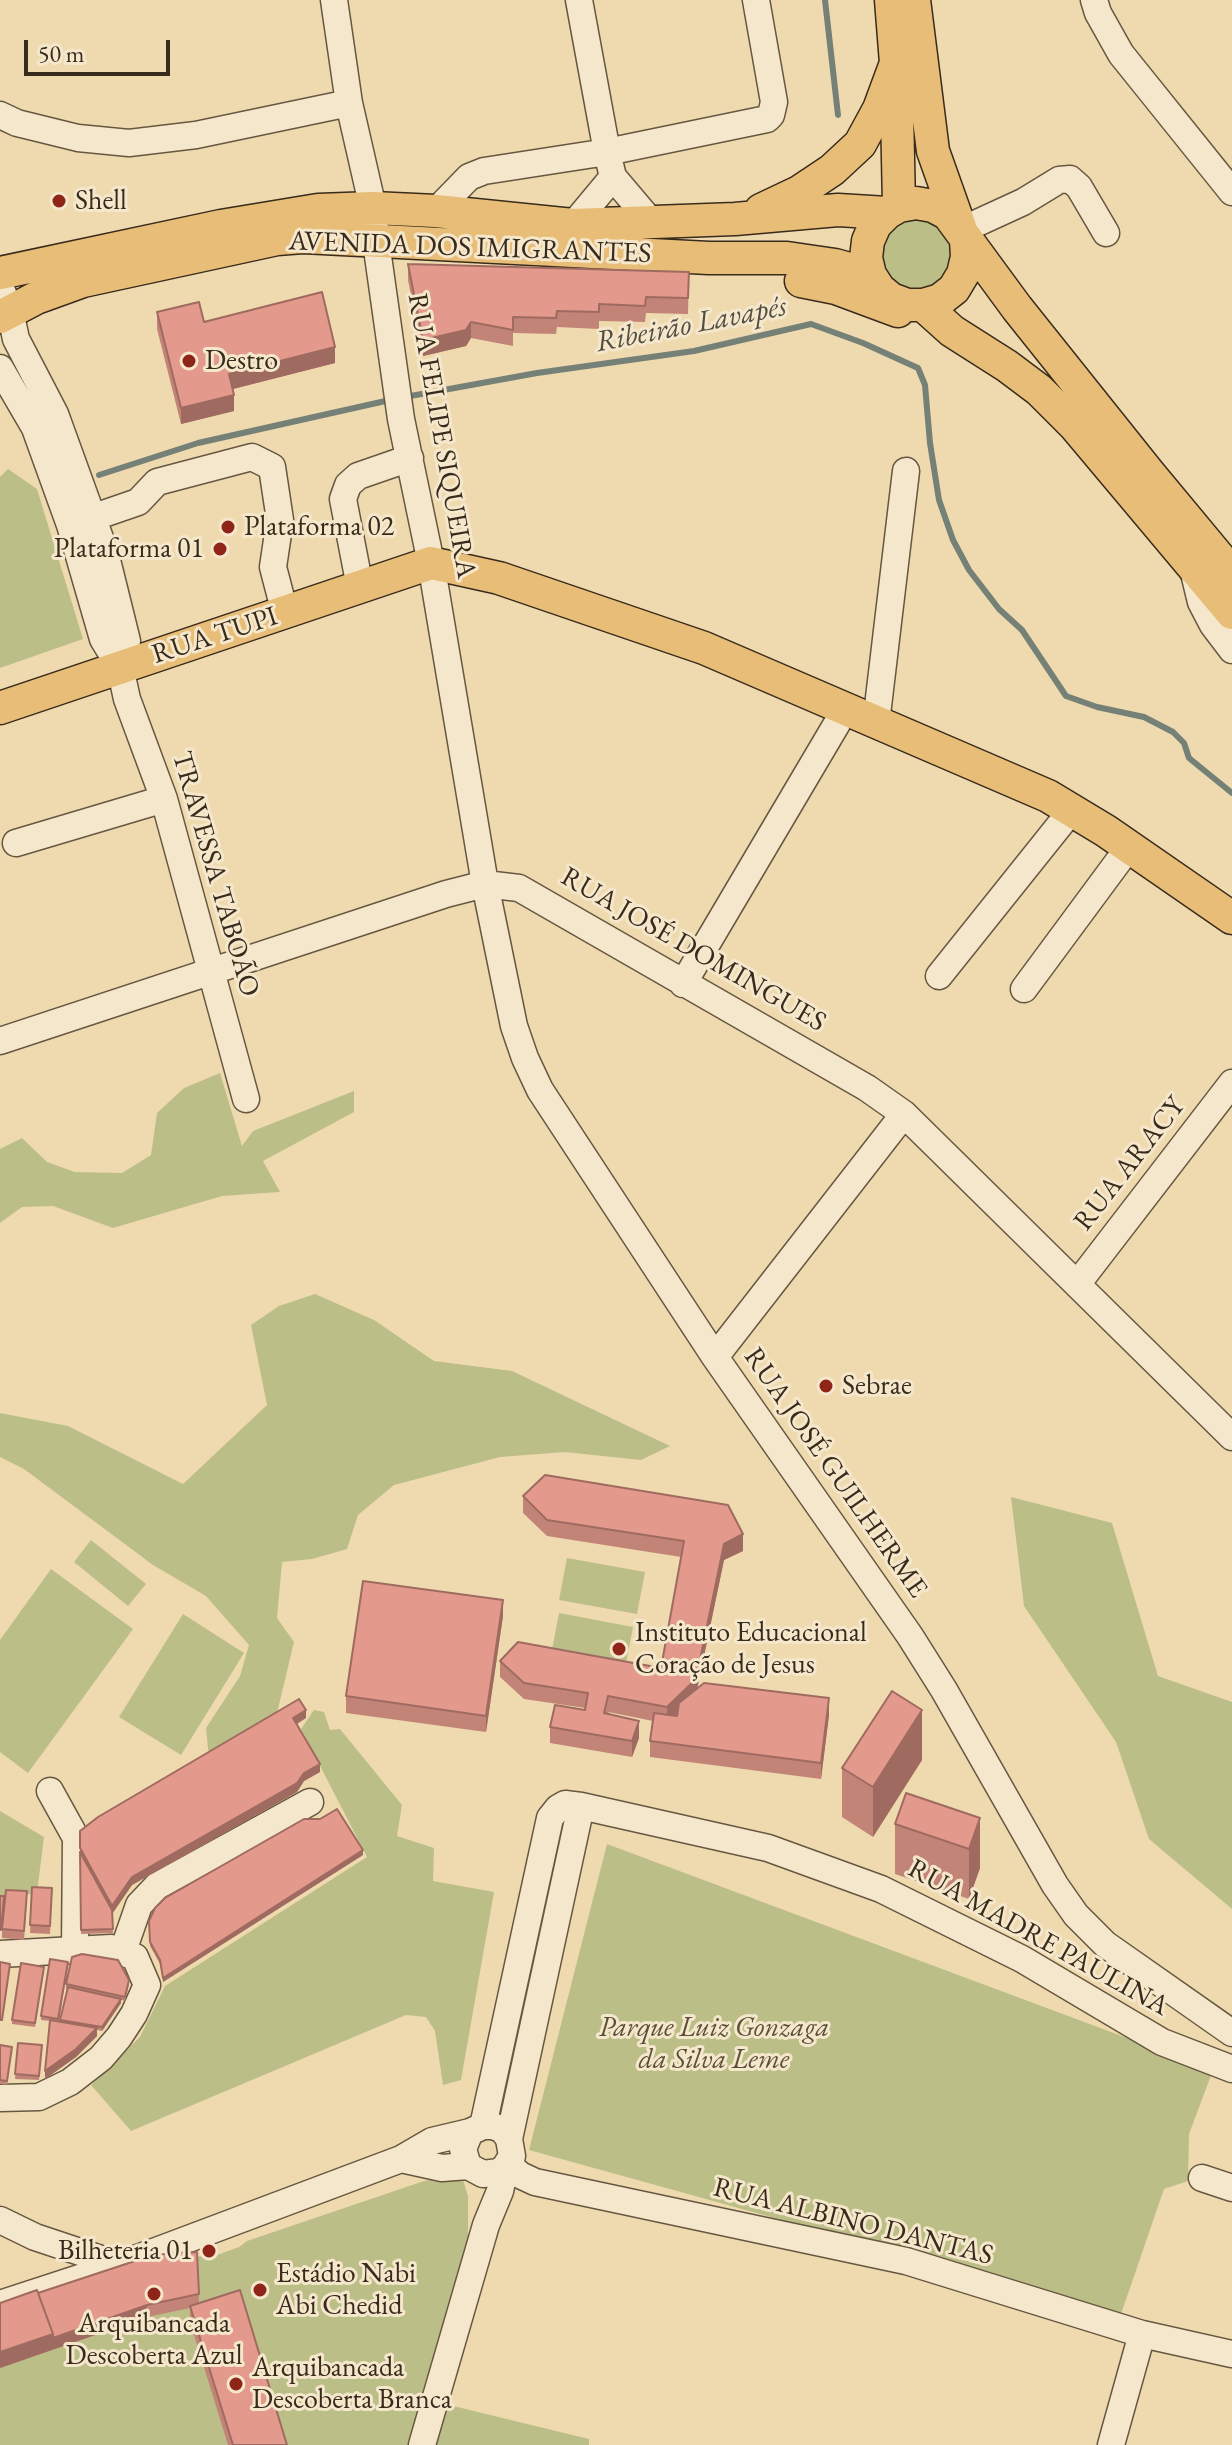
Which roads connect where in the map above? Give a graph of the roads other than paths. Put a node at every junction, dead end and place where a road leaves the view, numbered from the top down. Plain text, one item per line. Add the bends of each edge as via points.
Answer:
1 (334, 0) edge
2 (579, 0) edge
3 (756, 0) edge
4 (891, 0) edge
5 (914, 0) edge
6 (1094, 0) edge
7 (896, 63) junction
8 (349, 103) junction
9 (0, 115) edge
10 (610, 165) junction
11 (1232, 192) edge
12 (373, 208) junction
13 (893, 210) junction
14 (436, 211) junction
15 (735, 219) junction
16 (652, 223) junction
17 (573, 225) junction
18 (962, 232) junction
19 (1106, 233) dead end
20 (376, 242) junction
21 (713, 258) junction
22 (0, 273) edge
23 (870, 275) junction
24 (3, 305) edge
25 (923, 305) junction
26 (952, 331) junction
27 (0, 368) edge
28 (410, 458) junction
29 (906, 471) dead end
30 (82, 521) junction
31 (431, 563) junction
32 (1193, 569) junction
33 (1232, 573) edge
34 (360, 587) junction
35 (285, 613) junction
36 (1232, 613) edge
37 (1232, 650) edge
38 (120, 667) junction
39 (0, 708) edge
40 (845, 710) junction
41 (876, 723) junction
42 (164, 799) junction
43 (1071, 811) junction
44 (16, 843) dead end
45 (1129, 847) junction
46 (485, 884) junction
47 (1232, 918) edge
48 (211, 973) junction
49 (939, 976) dead end
50 (683, 984) junction
51 (1024, 989) dead end
52 (0, 1041) edge
53 (1232, 1083) edge
54 (246, 1099) dead end
55 (904, 1114) junction
56 (1078, 1283) junction
57 (715, 1357) junction
58 (1230, 1432) edge
59 (50, 1791) dead end
60 (310, 1802) dead end
61 (581, 1806) junction
62 (75, 1948) junction
63 (123, 1951) junction
64 (0, 1954) edge
65 (1232, 2033) edge
66 (1232, 2069) edge
67 (0, 2098) edge
68 (477, 2129) junction
69 (508, 2157) junction
70 (401, 2159) junction
71 (472, 2169) junction
72 (1202, 2178) dead end
73 (1232, 2188) edge
74 (0, 2220) edge
75 (486, 2225) junction
76 (119, 2265) junction
77 (0, 2304) edge
78 (1142, 2334) junction
79 (1232, 2354) edge
80 (422, 2445) edge
81 (1111, 2445) edge

1 - 8 street, RUA FELIPE SIQUEIRA
2 - 10 street
3 - 10 street via 774,102 771,115
4 - 7 main road
5 - 18 main road via 933,151
6 - 11 street via 1121,54
7 - 13 main road
7 - 15 main road via 860,144 799,192
8 - 9 street via 196,135 129,143 78,138
8 - 12 street, RUA FELIPE SIQUEIRA
10 - 14 street via 484,171 469,177
10 - 16 street
10 - 17 street
12 - 14 main road, AVENIDA DOS IMIGRANTES
12 - 20 street, RUA FELIPE SIQUEIRA
12 - 22 main road, AVENIDA DOS IMIGRANTES via 235,223
13 - 15 main road, AVENIDA DOS IMIGRANTES
13 - 18 main road, AVENIDA DOS IMIGRANTES via 916,203 933,206 948,214
13 - 23 main road via 875,225 868,241
14 - 17 main road, AVENIDA DOS IMIGRANTES
15 - 16 main road, AVENIDA DOS IMIGRANTES
16 - 17 main road, AVENIDA DOS IMIGRANTES
18 - 19 street via 1070,179
18 - 25 main road via 967,257 963,274 940,300
18 - 33 main road, AVENIDA DOS IMIGRANTES
20 - 21 main road, AVENIDA DOS IMIGRANTES
20 - 24 main road, AVENIDA DOS IMIGRANTES via 277,239 83,281
20 - 28 street, RUA FELIPE SIQUEIRA
21 - 23 main road via 787,258
21 - 26 main road via 836,288
23 - 25 main road via 891,299
24 - 30 street via 55,414
25 - 26 main road
26 - 32 main road via 1039,390
27 - 30 street
28 - 31 street, RUA FELIPE SIQUEIRA
28 - 34 street via 358,476 348,485 343,499
29 - 41 street
30 - 35 street via 138,502 157,482 252,457 272,467 280,520 273,567
30 - 38 street, TRAVESSA TABOÃO via 103,639
31 - 34 main road, RUA TUPI
31 - 40 main road via 499,578 704,648
31 - 46 street, RUA FELIPE SIQUEIRA
32 - 36 main road
32 - 37 street via 1201,602
34 - 35 main road, RUA TUPI
35 - 38 main road, RUA TUPI
38 - 39 main road, RUA TUPI
38 - 42 street, TRAVESSA TABOÃO
40 - 41 main road
40 - 50 street
41 - 43 main road via 1048,796
42 - 44 street
42 - 48 street, TRAVESSA TABOÃO
43 - 45 main road
43 - 49 street
45 - 47 main road
45 - 51 street
46 - 48 street, RUA JOSÉ DOMINGUES
46 - 50 street, RUA JOSÉ DOMINGUES via 519,888 544,900
46 - 57 street, RUA JOSÉ GUILHERME via 514,1026 540,1090
48 - 52 street, RUA JOSÉ DOMINGUES
48 - 54 street, TRAVESSA TABOÃO
50 - 55 street, RUA JOSÉ DOMINGUES
53 - 56 street, RUA ARACY
55 - 56 street, RUA JOSÉ DOMINGUES
55 - 57 street
56 - 58 street, RUA JOSÉ DOMINGUES
57 - 65 street, RUA JOSÉ GUILHERME via 910,1636 1076,1915 1105,1944
59 - 62 street via 76,1838
60 - 63 street via 157,1886 139,1905
61 - 66 street, RUA MADRE PAULINA via 768,1848 881,1889 1022,1959 1162,2042
61 - 68 street via 565,1804 550,1818
61 - 69 street
62 - 63 street
62 - 64 street
63 - 67 street via 139,1962 147,1985 119,2037 70,2082 39,2097
68 - 69 street via 503,2130
68 - 70 street via 432,2141
68 - 71 street via 463,2149
69 - 71 street via 491,2175
69 - 75 street
69 - 78 street, RUA ALBINO DANTAS via 520,2175 535,2182 906,2261
70 - 71 street
70 - 76 street
71 - 75 street via 485,2203
72 - 73 street
74 - 76 street
75 - 80 street
76 - 77 street
78 - 79 street, RUA ALBINO DANTAS
78 - 81 street

